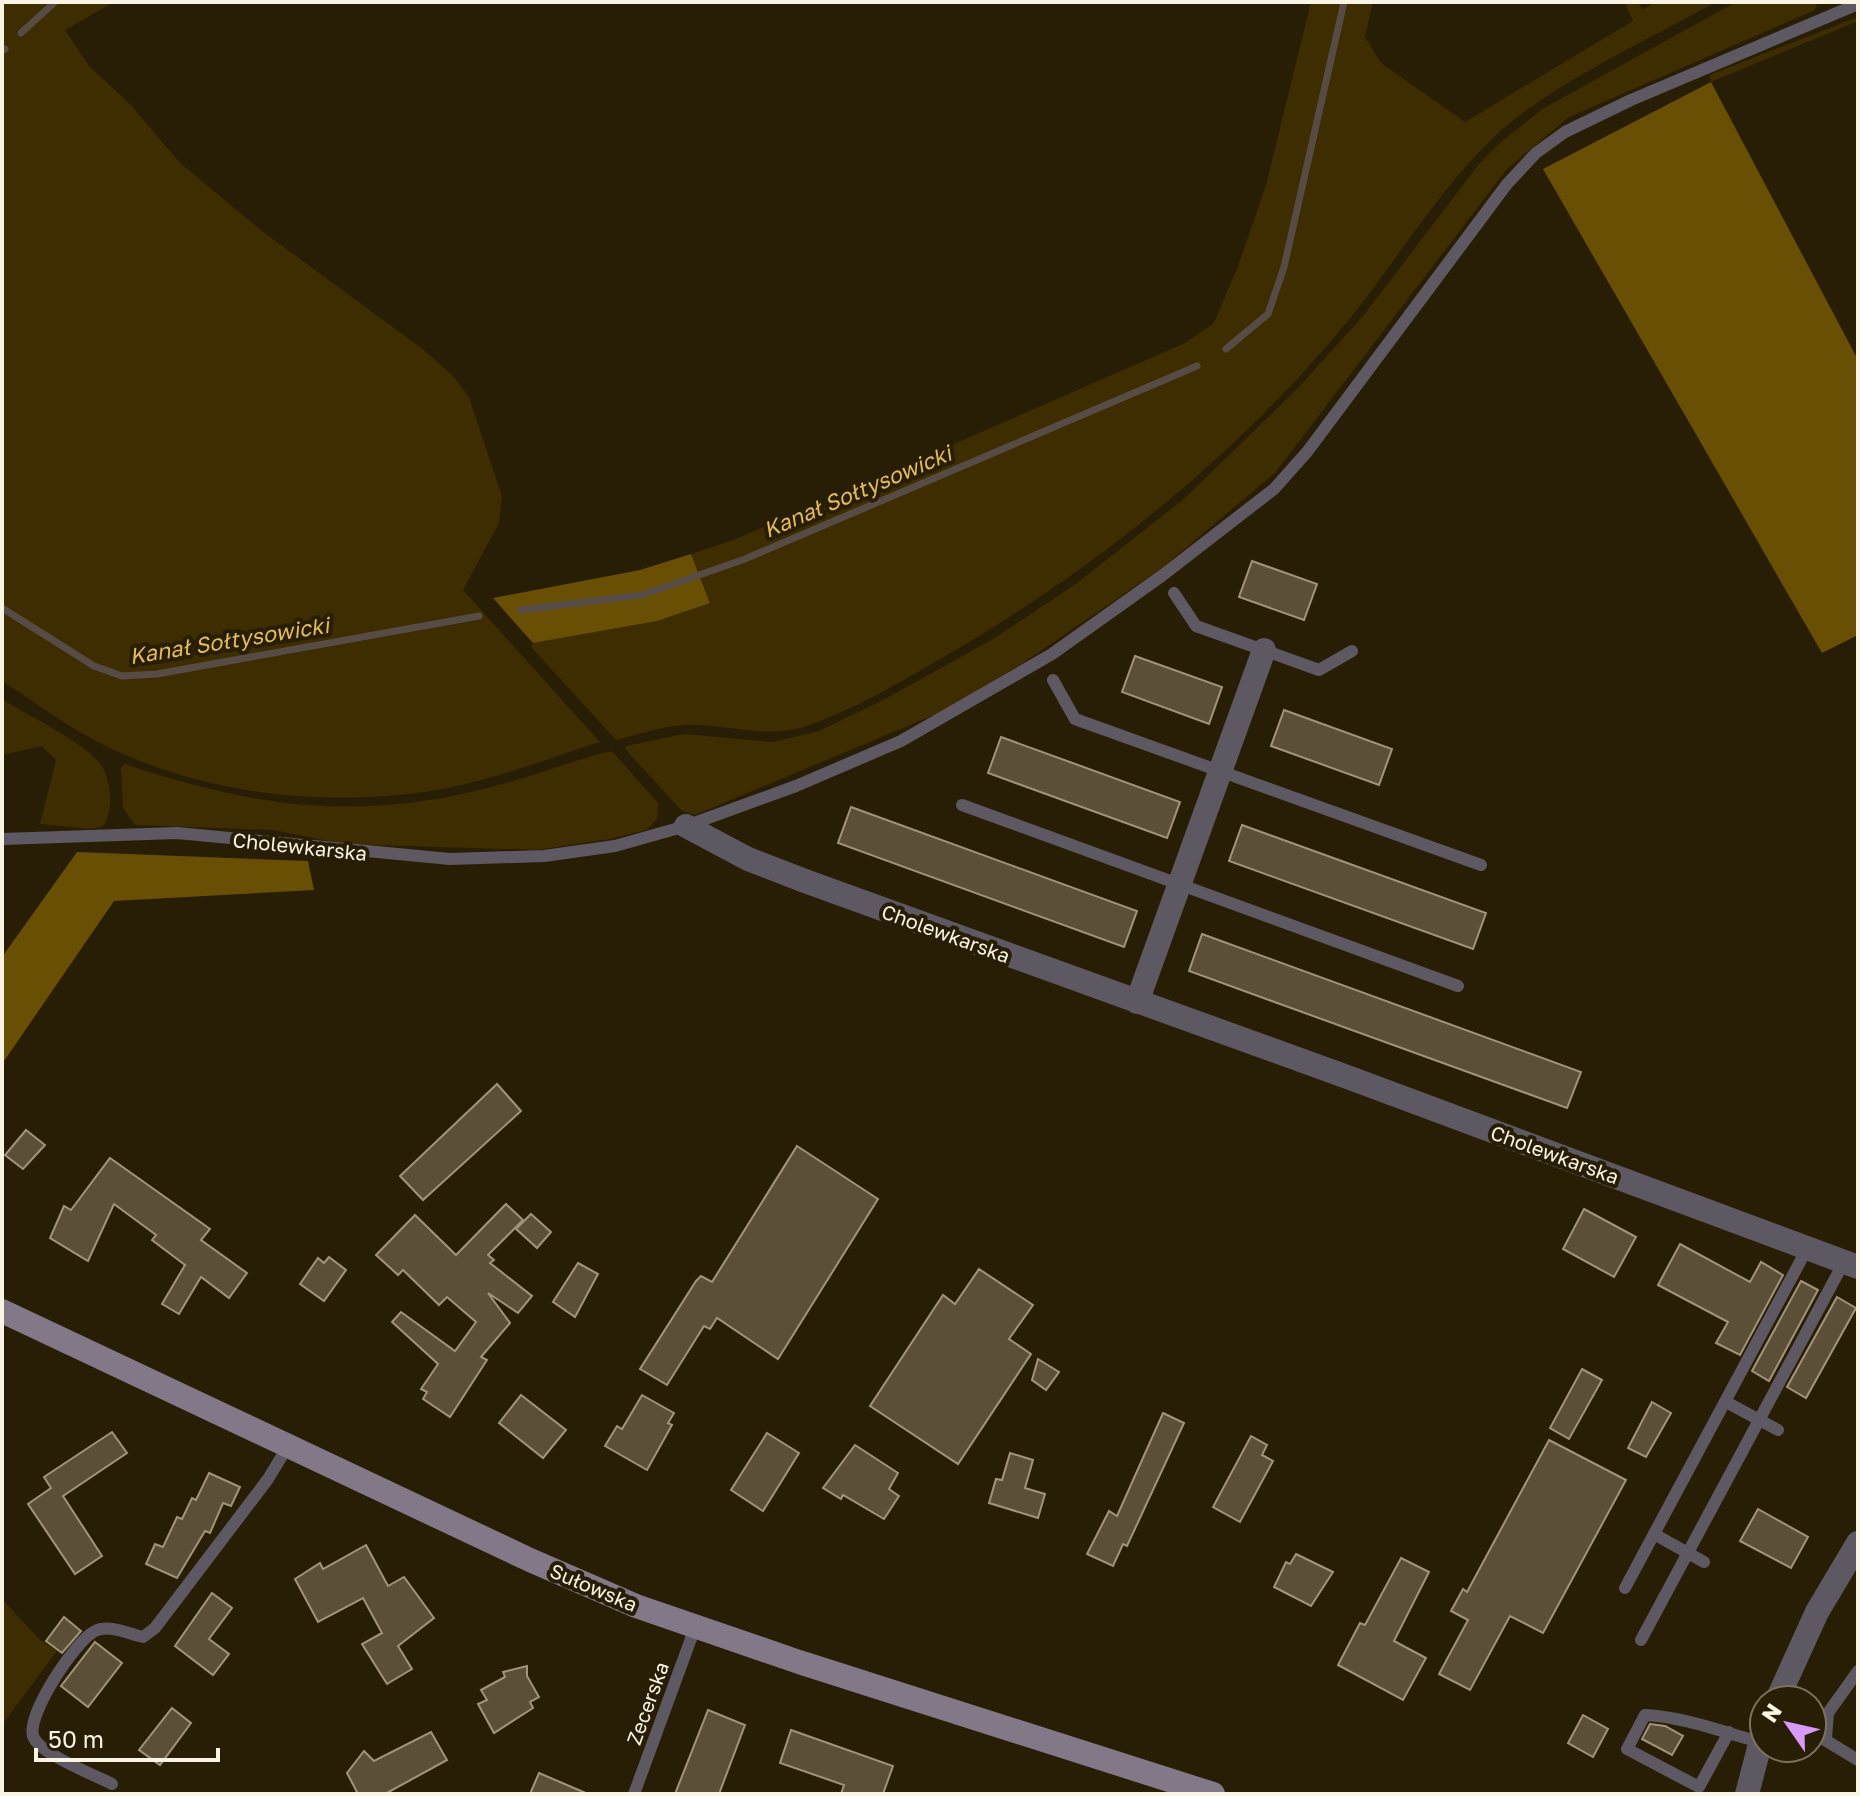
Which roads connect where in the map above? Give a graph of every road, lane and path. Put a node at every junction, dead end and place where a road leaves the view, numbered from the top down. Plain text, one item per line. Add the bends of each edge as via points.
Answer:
1 (1858, 4) edge
2 (1174, 593) dead end
3 (1264, 650) junction
4 (1352, 651) dead end
5 (1053, 680) dead end
6 (1220, 772) junction
7 (962, 805) dead end
8 (686, 826) junction
9 (2, 839) edge
10 (1481, 865) dead end
11 (1179, 884) junction
12 (1458, 986) dead end
13 (1137, 1002) junction
14 (1808, 1247) junction
15 (1851, 1264) edge
16 (2, 1311) edge
17 (1726, 1402) junction
18 (1760, 1420) junction
19 (1778, 1430) dead end
20 (288, 1446) junction
21 (1654, 1534) junction
22 (1858, 1543) edge
23 (1688, 1553) junction
24 (1704, 1562) dead end
25 (1625, 1588) dead end
26 (696, 1625) junction
27 (1641, 1640) dead end
28 (1858, 1671) edge
29 (1784, 1684) edge
30 (1828, 1713) edge
31 (1729, 1732) junction
32 (1748, 1734) edge
33 (1828, 1739) edge
34 (1858, 1760) edge
35 (1755, 1764) edge
36 (112, 1784) dead end
37 (634, 1794) edge
38 (1213, 1794) edge
39 (1747, 1794) edge

1 - 8 lane via 1631,100 1565,132 1536,153 1274,489 1052,654 901,741
2 - 3 lane via 1196,626
3 - 4 lane via 1319,670
3 - 6 street
5 - 6 lane via 1075,719
6 - 10 lane
6 - 11 street
7 - 11 lane
8 - 9 lane, Cholewkarska via 615,846 544,856 450,859 177,833
8 - 13 street, Cholewkarska via 790,876
11 - 12 lane
11 - 13 street
13 - 14 street, Cholewkarska
14 - 15 street, Cholewkarska
14 - 17 lane
15 - 18 lane
16 - 20 main road, Sułowska
17 - 18 lane
17 - 21 lane
18 - 19 lane
18 - 23 lane
20 - 26 main road, Sułowska via 530,1560 636,1606
20 - 36 lane via 155,1628 143,1637 105,1628 95,1631 60,1669 45,1697 33,1723 33,1737 44,1750
21 - 23 lane
21 - 25 lane
22 - 29 street via 1817,1612
23 - 24 lane
23 - 27 lane
26 - 37 lane, Zecerska
26 - 38 main road, Sułowska
28 - 30 lane
31 - 31 lane via 1645,1715 1627,1749 1699,1787
31 - 32 lane
33 - 34 lane
35 - 39 street

